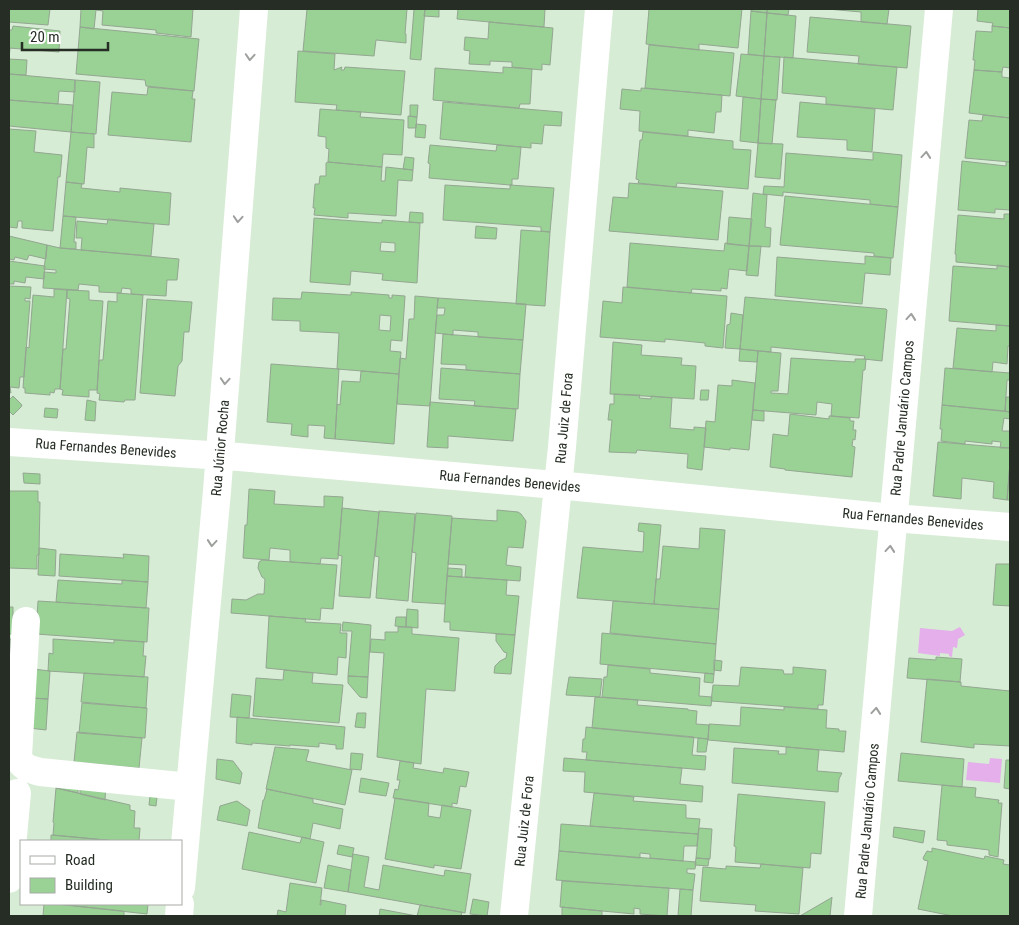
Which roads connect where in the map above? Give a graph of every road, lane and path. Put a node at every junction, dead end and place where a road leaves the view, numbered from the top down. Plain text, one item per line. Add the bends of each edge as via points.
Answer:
1 (254, 9) edge
2 (599, 9) edge
3 (939, 9) edge
4 (9, 442) edge
5 (219, 456) junction
6 (558, 486) junction
7 (893, 518) junction
8 (1010, 526) edge
9 (26, 621) dead end
10 (190, 787) junction
11 (16, 793) dead end
12 (182, 877) edge
13 (9, 879) edge
14 (514, 916) edge
15 (858, 916) edge

1 -> 5 street, Rua Júnior Rocha
2 - 6 street, Rua Juiz de Fora
7 -> 3 street, Rua Padre Januário Campos
4 - 5 street, Rua Fernandes Benevides
5 - 6 street, Rua Fernandes Benevides
5 -> 10 street, Rua Júnior Rocha
6 - 7 street, Rua Fernandes Benevides
6 - 14 street, Rua Juiz de Fora
7 - 8 street, Rua Fernandes Benevides
15 -> 7 street, Rua Padre Januário Campos
9 - 10 street via 20,762 26,768 40,772
10 - 12 street, Rua Júnior Rocha
11 - 13 street

